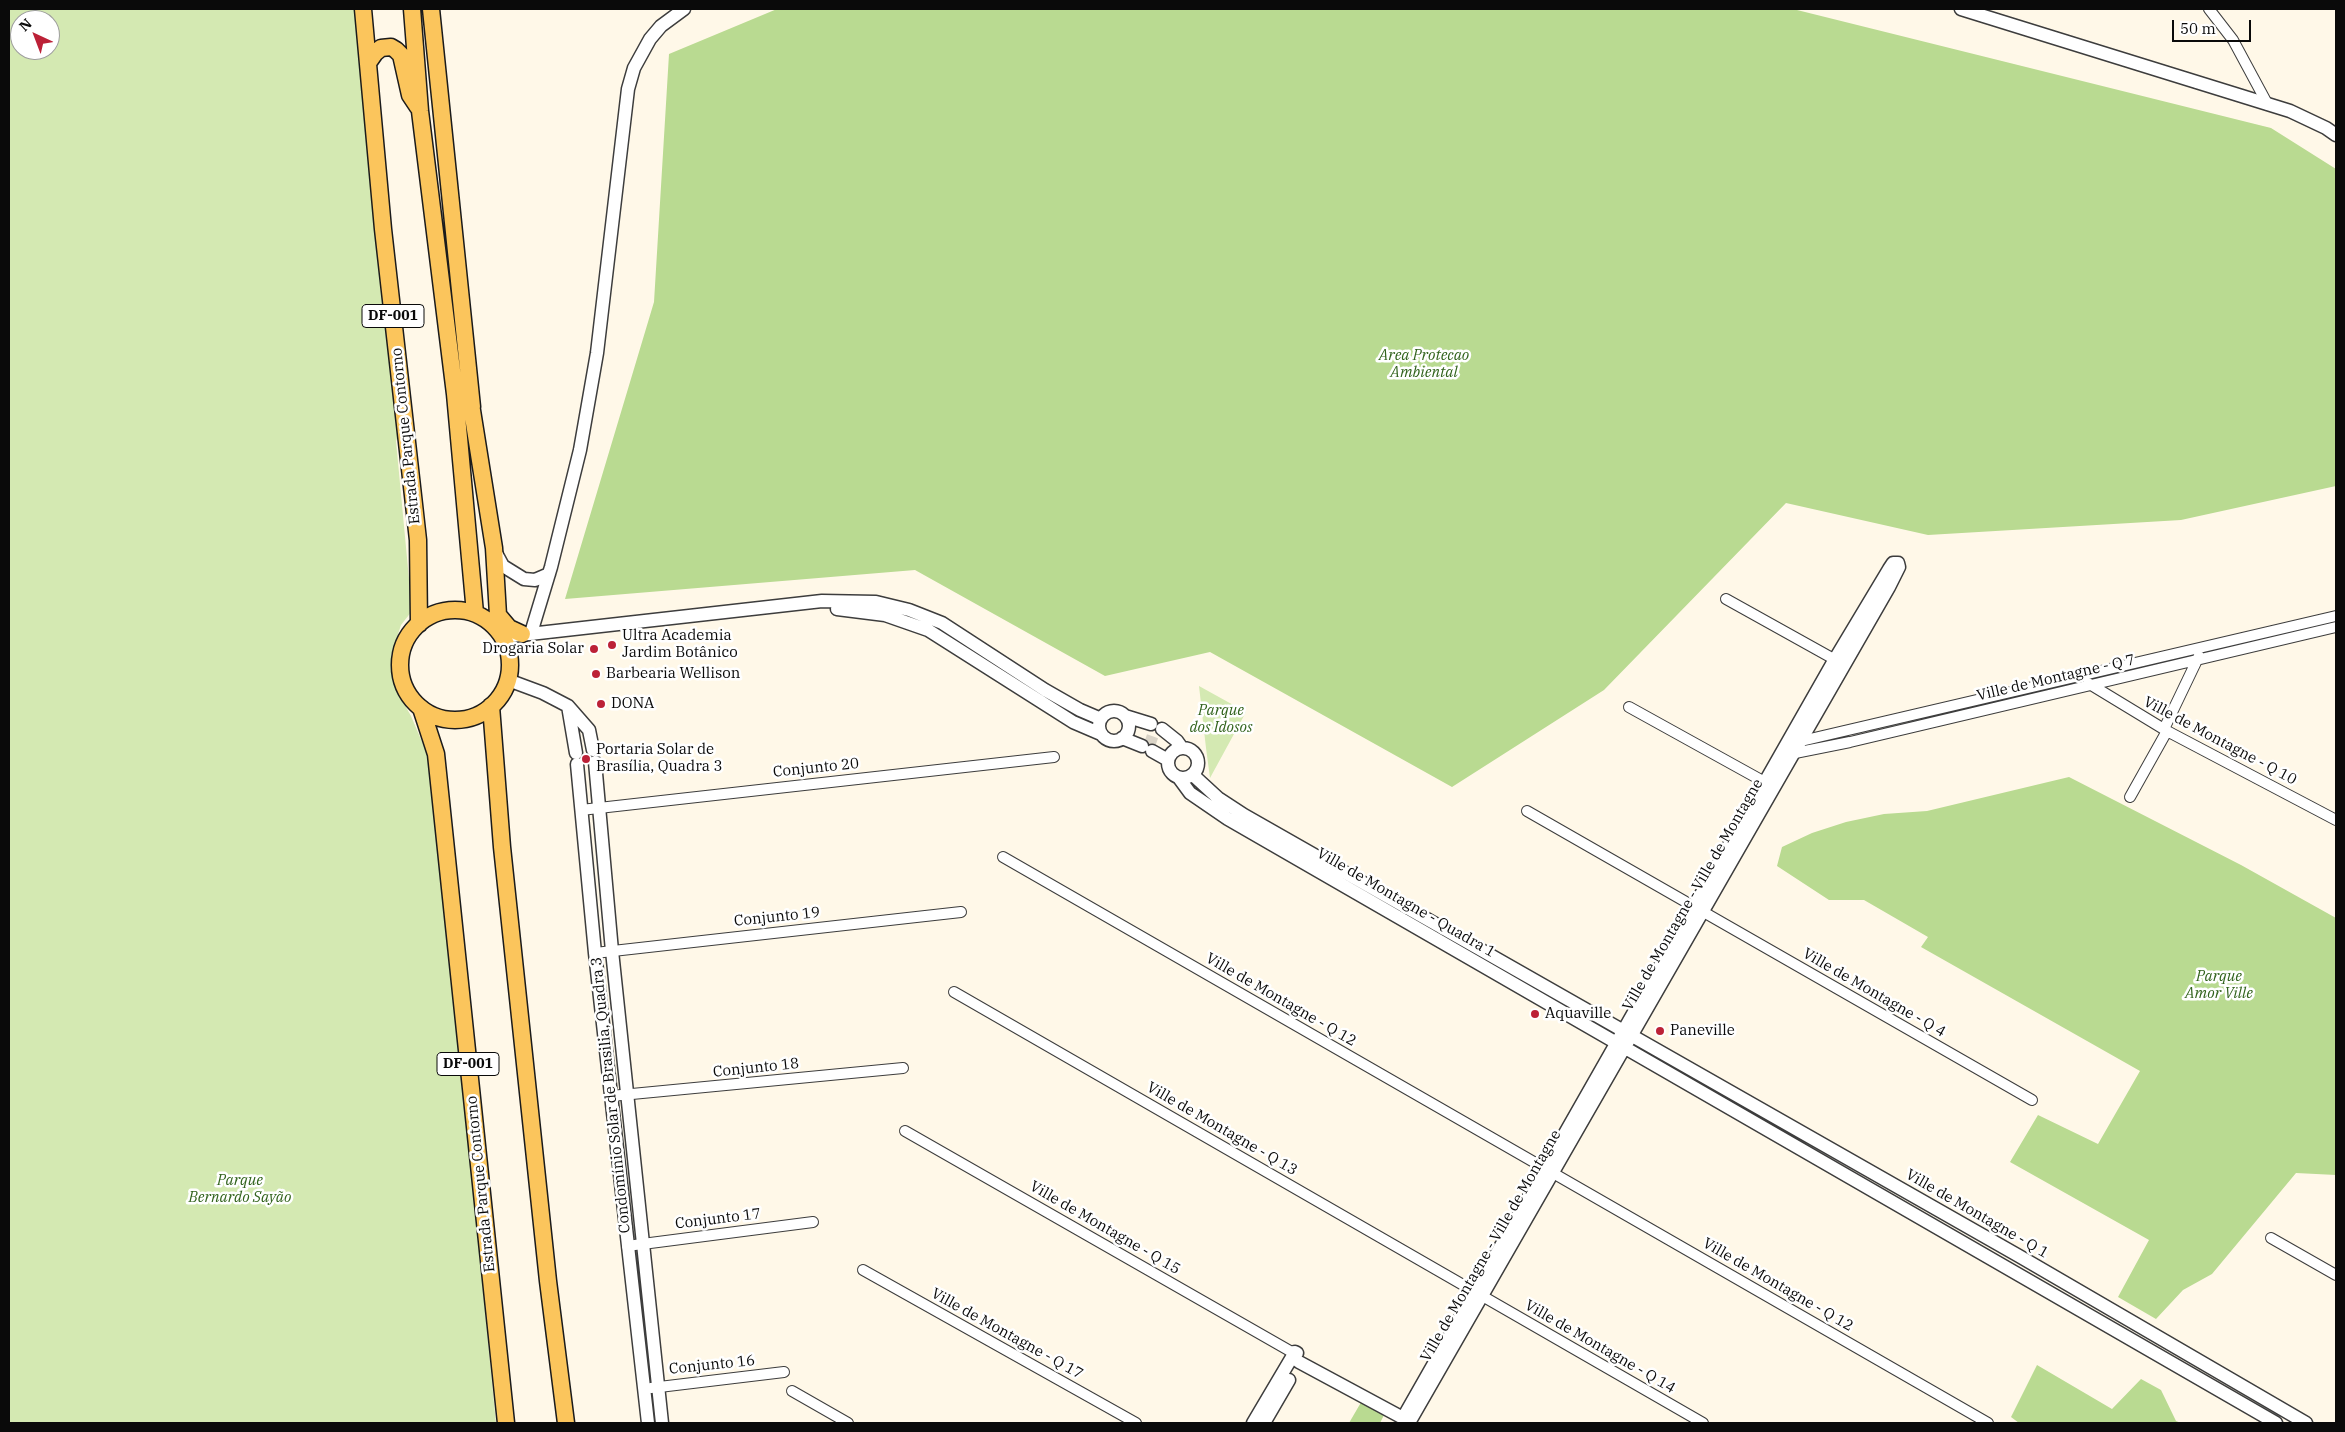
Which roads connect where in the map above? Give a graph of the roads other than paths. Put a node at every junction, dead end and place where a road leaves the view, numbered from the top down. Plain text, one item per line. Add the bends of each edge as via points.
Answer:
1 (363, 9) edge
2 (412, 9) edge
3 (431, 9) edge
4 (684, 9) edge
5 (1961, 9) edge
6 (2209, 9) edge
7 (368, 63) junction
8 (2268, 105) junction
9 (420, 110) junction
10 (2336, 135) edge
11 (445, 316) junction
12 (472, 408) junction
13 (494, 548) junction
14 (1894, 568) dead end
15 (548, 574) junction
16 (1726, 599) dead end
17 (795, 605) junction
18 (475, 613) junction
19 (2336, 616) edge
20 (419, 624) junction
21 (2336, 627) edge
22 (527, 633) junction
23 (503, 637) junction
24 (2202, 648) junction
25 (2197, 660) junction
26 (1840, 662) junction
27 (2080, 676) junction
28 (508, 680) junction
29 (2091, 686) junction
30 (490, 706) junction
31 (568, 706) junction
32 (1629, 706) dead end
33 (421, 708) junction
34 (1125, 716) junction
35 (1101, 719) junction
36 (2165, 730) junction
37 (1101, 734) junction
38 (1124, 736) junction
39 (1791, 748) junction
40 (1174, 754) junction
41 (1054, 757) dead end
42 (1194, 775) junction
43 (1179, 778) junction
44 (1770, 785) junction
45 (2130, 797) dead end
46 (599, 808) junction
47 (581, 810) junction
48 (1526, 811) dead end
49 (2336, 820) edge
50 (1004, 858) dead end
51 (1323, 859) junction
52 (1316, 870) junction
53 (1697, 910) junction
54 (961, 912) dead end
55 (612, 951) junction
56 (595, 952) junction
57 (1484, 952) junction
58 (1478, 964) junction
59 (954, 992) dead end
60 (1626, 1034) junction
61 (1620, 1046) junction
62 (903, 1068) dead end
63 (611, 1096) junction
64 (627, 1096) junction
65 (2032, 1100) dead end
66 (1777, 1118) junction
67 (905, 1131) dead end
68 (1770, 1132) junction
69 (1548, 1170) junction
70 (813, 1222) dead end
71 (2271, 1238) dead end
72 (644, 1244) junction
73 (627, 1246) junction
74 (2019, 1256) junction
75 (2010, 1269) junction
76 (863, 1270) dead end
77 (2336, 1276) edge
78 (1478, 1294) junction
79 (1296, 1356) junction
80 (784, 1372) dead end
81 (658, 1386) junction
82 (644, 1389) junction
83 (792, 1391) dead end
84 (1410, 1419) edge
85 (506, 1423) edge
86 (566, 1423) edge
87 (648, 1423) edge
88 (662, 1423) edge
89 (848, 1423) edge
90 (1136, 1423) edge
91 (1254, 1423) edge
92 (1264, 1423) edge
93 (1703, 1423) edge
94 (1988, 1423) edge
95 (2276, 1423) edge
96 (2306, 1423) edge

1 - 7 main road, Estrada Parque Contorno / DF-001
2 - 9 main road, DF-001
3 - 12 main road
4 - 15 street via 650,39 636,62 628,89 597,353 580,450
5 - 8 street
6 - 8 street via 2232,40
7 - 9 main road via 381,48 396,50 401,55 410,95
7 - 20 main road, Estrada Parque Contorno / DF-001 via 418,540
8 - 10 street via 2309,119
9 - 11 main road, DF-001
11 - 12 main road via 464,366
11 - 18 main road, DF-001
12 - 13 main road
13 - 15 street via 503,566 513,574 535,580
13 - 22 main road via 498,615 509,628
14 - 26 street, Ville de Montagne - Ville de Montagne
15 - 22 street
16 - 26 street
17 - 22 street
17 - 35 street via 836,600 876,602 928,617 1045,690
17 - 37 street via 850,609 915,624 986,665 1073,722
18 - 20 main road, DF-001 via 446,611
18 - 23 main road via 488,620
19 - 24 street, Ville de Montagne - Q 7
20 - 33 main road, DF-001 via 406,642 401,665 405,687
21 - 25 street, Ville de Montagne - Q 7
22 - 23 street
23 - 28 main road via 510,658
24 - 25 street
24 - 27 street, Ville de Montagne - Q 7
25 - 29 street, Ville de Montagne - Q 7
25 - 36 street
26 - 39 street, Ville de Montagne - Ville de Montagne
27 - 29 street, Ville de Montagne - Q 10
27 - 39 street, Ville de Montagne - Q 7
28 - 30 main road
28 - 31 street
29 - 36 street, Ville de Montagne - Q 10
29 - 39 street, Ville de Montagne - Q 7
30 - 33 main road via 473,716 454,719 436,716
30 - 86 main road via 504,867
31 - 46 street, Condomínio Solar de Brasilia, Quadra 3 via 589,730
31 - 47 street, Condomínio Solar de Brasilia, Quadra 3
32 - 44 street
33 - 85 main road, Estrada Parque Contorno / DF-001 via 436,754
34 - 35 street via 1110,712
34 - 38 street via 1128,728
34 - 40 street via 1157,726 1177,740
35 - 37 street
36 - 45 street
36 - 49 street, Ville de Montagne - Q 10
37 - 38 street via 1113,741
38 - 40 street
39 - 44 street, Ville de Montagne - Ville de Montagne
40 - 42 street via 1192,750 1199,764
40 - 43 street via 1170,770
41 - 46 street, Conjunto 20
42 - 43 street
42 - 51 street, Ville de Montagne - Quadra 1 via 1218,798
43 - 52 street, Ville de Montagne - Quadra 1 via 1190,793 1208,806
44 - 53 street, Ville de Montagne - Ville de Montagne
46 - 47 street, Conjunto 20
46 - 55 street, Condomínio Solar de Brasilia, Quadra 3
47 - 56 street, Condomínio Solar de Brasilia, Quadra 3
48 - 53 street, Ville de Montagne - Q 4
50 - 69 street, Ville de Montagne - Q 12
51 - 52 street
51 - 57 street, Ville de Montagne - Quadra 1
52 - 58 street, Ville de Montagne - Quadra 1
53 - 60 street, Ville de Montagne - Ville de Montagne
53 - 65 street, Ville de Montagne - Q 4
54 - 55 street, Conjunto 19
55 - 56 street, Conjunto 19
55 - 64 street, Condomínio Solar de Brasilia, Quadra 3
56 - 63 street, Condomínio Solar de Brasilia, Quadra 3
57 - 58 street
57 - 60 street, Ville de Montagne - Quadra 1
58 - 61 street, Ville de Montagne - Quadra 1
59 - 78 street, Ville de Montagne - Q 13
60 - 61 street, Ville de Montagne - Ville de Montagne
60 - 66 street, Ville de Montagne - Q 1
61 - 68 street, Ville de Montagne - Q 1
61 - 69 street, Ville de Montagne - Ville de Montagne
62 - 64 street, Conjunto 18
63 - 64 street, Conjunto 18
63 - 73 street, Condomínio Solar de Brasilia, Quadra 3
64 - 72 street, Condomínio Solar de Brasilia, Quadra 3
66 - 68 street
66 - 74 street, Ville de Montagne - Q 1
67 - 79 street, Ville de Montagne - Q 15
68 - 75 street, Ville de Montagne - Q 1
69 - 78 street, Ville de Montagne - Ville de Montagne
69 - 94 street, Ville de Montagne - Q 12
70 - 72 street, Conjunto 17
71 - 77 street
72 - 73 street, Conjunto 17
72 - 81 street, Condomínio Solar de Brasilia, Quadra 3
73 - 82 street, Condomínio Solar de Brasilia, Quadra 3
74 - 75 street
74 - 96 street, Ville de Montagne - Q 1
75 - 95 street, Ville de Montagne - Q 1
76 - 90 street, Ville de Montagne - Q 17
78 - 84 street, Ville de Montagne - Ville de Montagne
78 - 93 street, Ville de Montagne - Q 14
79 - 84 street
79 - 91 street
79 - 92 street
80 - 81 street, Conjunto 16
81 - 82 street, Conjunto 16
81 - 88 street, Condomínio Solar de Brasilia, Quadra 3
82 - 87 street, Condomínio Solar de Brasilia, Quadra 3
83 - 89 street

